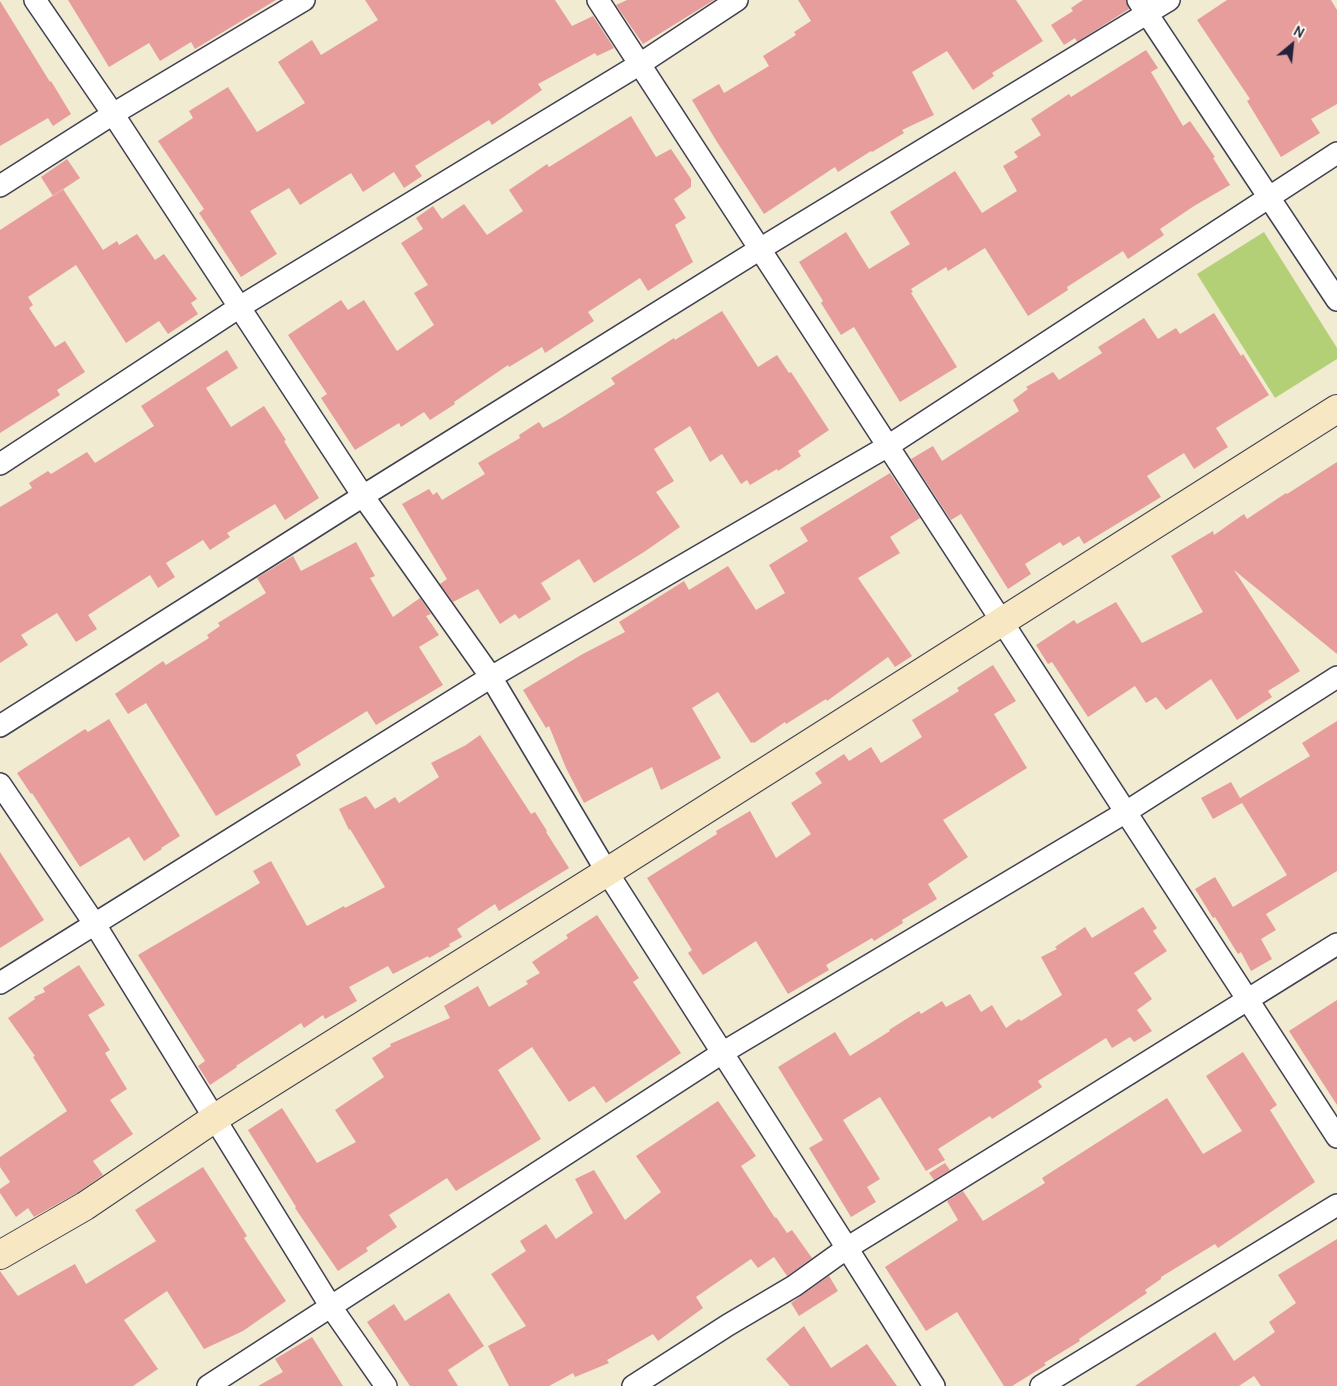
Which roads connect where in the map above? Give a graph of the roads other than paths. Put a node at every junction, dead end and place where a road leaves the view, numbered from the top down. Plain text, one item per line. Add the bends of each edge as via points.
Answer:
1 (35, 0) edge
2 (304, 0) edge
3 (598, 0) edge
4 (737, 0) edge
5 (1170, 0) edge
6 (1142, 7) edge
7 (640, 64) junction
8 (113, 114) junction
9 (1337, 153) edge
10 (0, 186) edge
11 (1269, 198) junction
12 (760, 249) junction
13 (1337, 300) edge
14 (238, 308) junction
15 (1337, 409) edge
16 (888, 446) junction
17 (0, 464) edge
18 (363, 496) junction
19 (1002, 621) junction
20 (491, 677) junction
21 (1337, 677) edge
22 (0, 726) edge
23 (0, 784) edge
24 (1126, 812) junction
25 (607, 872) junction
26 (94, 923) junction
27 (1337, 944) edge
28 (0, 983) edge
29 (1248, 1000) junction
30 (722, 1053) junction
31 (215, 1118) junction
32 (1337, 1137) edge
33 (1337, 1205) edge
34 (847, 1248) junction
35 (0, 1254) edge
36 (331, 1307) junction
37 (208, 1386) edge
38 (386, 1386) edge
39 (633, 1386) edge
40 (934, 1386) edge
41 (1041, 1386) edge

1 - 8 street
2 - 8 street
3 - 7 street
4 - 7 street
5 - 6 street
6 - 11 street
6 - 12 street
7 - 12 street
7 - 14 street
8 - 10 street
8 - 14 street
9 - 11 street
11 - 13 street
11 - 16 street
12 - 16 street
12 - 18 street
14 - 17 street
14 - 18 street
15 - 19 main road
16 - 19 street
16 - 20 street
18 - 20 street
18 - 22 street
19 - 24 street
19 - 25 main road
20 - 25 street
20 - 26 street
21 - 24 street
23 - 26 street
24 - 29 street
24 - 30 street
25 - 30 street
25 - 31 main road
26 - 28 street
26 - 31 street
27 - 29 street
29 - 32 street
29 - 34 street
30 - 34 street
30 - 36 street
31 - 35 main road via 85,1206
31 - 36 street
33 - 41 street
34 - 39 street via 794,1286
34 - 40 street
36 - 37 street
36 - 38 street

